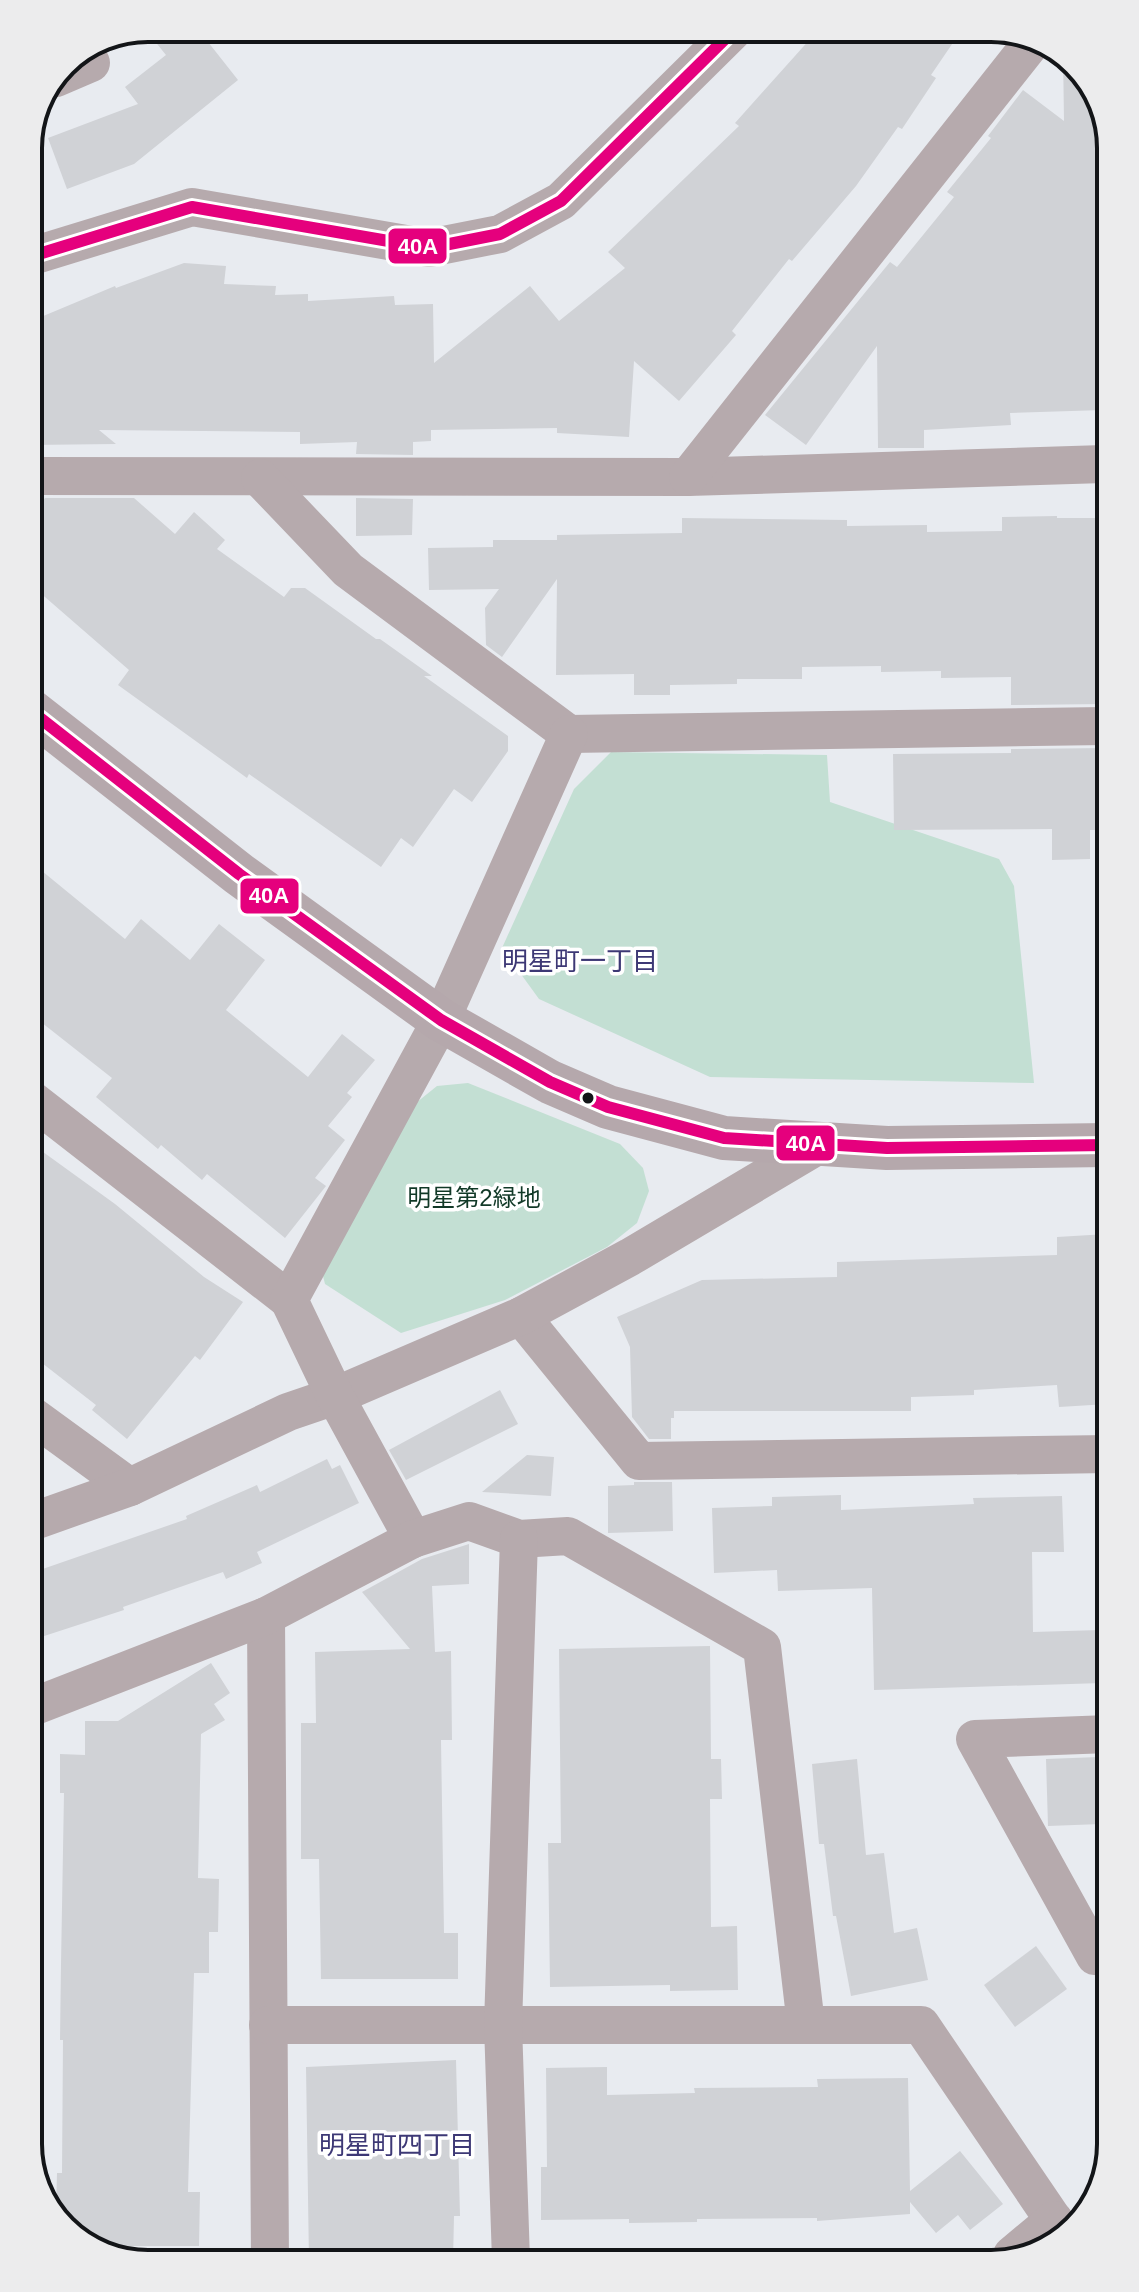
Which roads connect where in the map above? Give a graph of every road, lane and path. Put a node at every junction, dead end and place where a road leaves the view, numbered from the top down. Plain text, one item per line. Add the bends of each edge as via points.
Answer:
1 (722, 42) edge
2 (1027, 49) edge
3 (42, 253) edge
4 (1097, 464) edge
5 (42, 476) edge
6 (688, 477) junction
7 (260, 478) junction
8 (42, 720) edge
9 (1097, 726) edge
10 (569, 734) junction
11 (441, 1020) junction
12 (42, 1108) edge
13 (819, 1145) junction
14 (1097, 1145) edge
15 (289, 1300) junction
16 (521, 1316) junction
17 (335, 1396) junction
18 (42, 1423) edge
19 (1097, 1454) edge
20 (130, 1487) junction
21 (42, 1518) edge
22 (413, 1539) junction
23 (519, 1539) junction
24 (266, 1616) junction
25 (42, 1703) edge
26 (1097, 1734) edge
27 (1097, 1956) edge
28 (268, 2025) junction
29 (503, 2025) junction
30 (806, 2025) junction
31 (1058, 2227) edge
32 (270, 2250) edge
33 (511, 2250) edge

1 - 3 street via 561,201 500,234 429,248 192,207
2 - 6 street
4 - 6 street
5 - 7 street
6 - 7 street
7 - 10 street via 348,570
8 - 11 street via 239,874
9 - 10 street
10 - 11 street
11 - 13 street via 550,1082 608,1107 724,1138
11 - 15 street
12 - 15 street
13 - 14 street
13 - 16 street
15 - 17 street
16 - 17 street
16 - 19 street via 639,1461
17 - 20 street via 288,1412
17 - 22 street
18 - 20 street
20 - 21 street
22 - 23 street via 469,1521
22 - 24 street
23 - 29 street
23 - 30 street via 568,1536 762,1647
24 - 25 street
24 - 28 street
26 - 27 street via 975,1739
28 - 29 street
28 - 32 street
29 - 30 street
29 - 33 street
30 - 31 street via 921,2025

